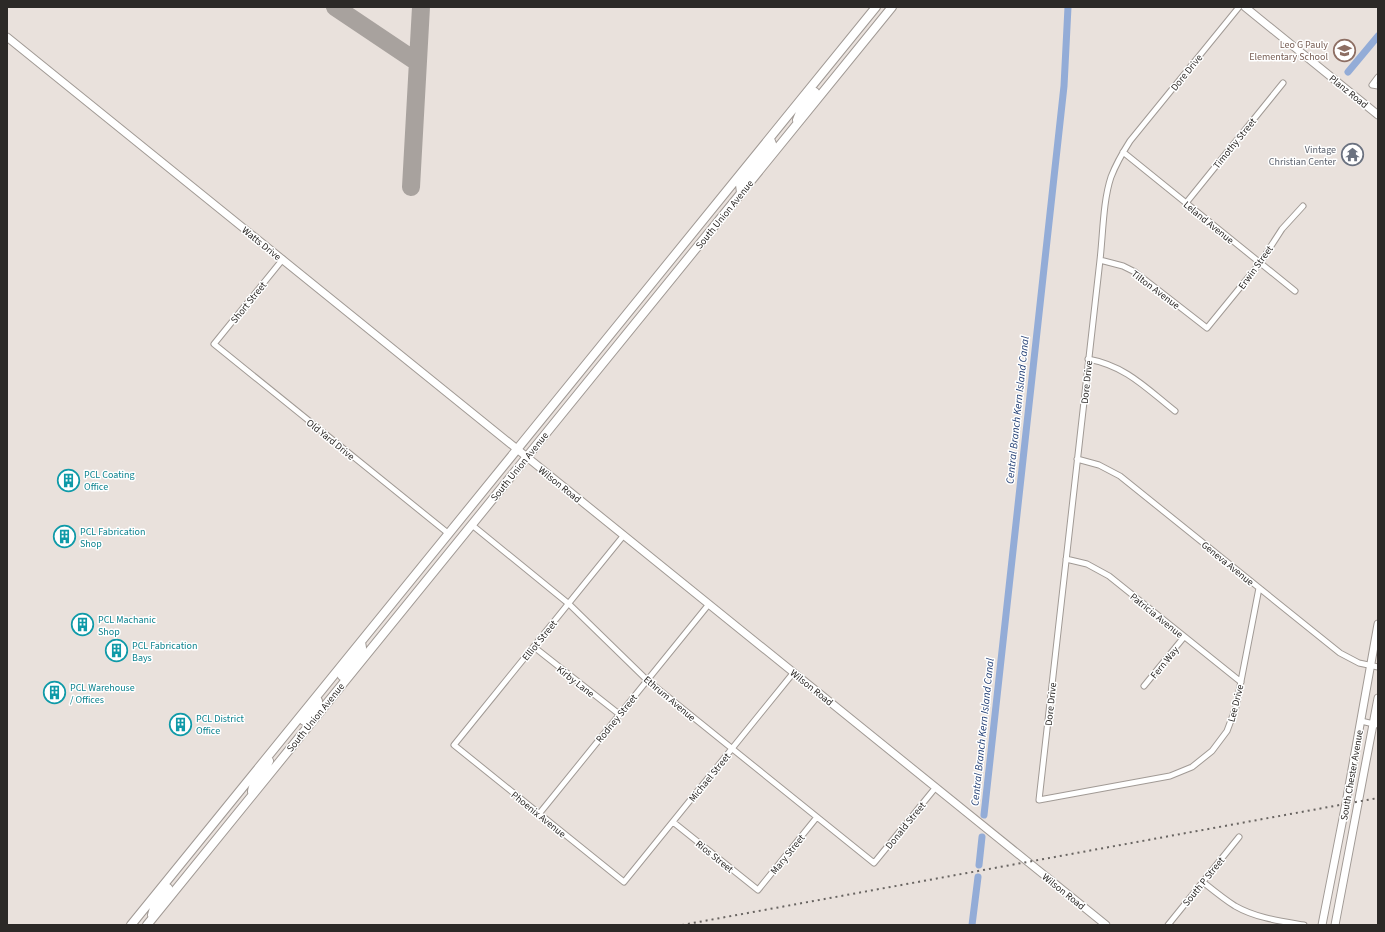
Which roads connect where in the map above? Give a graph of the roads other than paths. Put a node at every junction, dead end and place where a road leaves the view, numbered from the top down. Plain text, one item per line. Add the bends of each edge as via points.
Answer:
1 (876, 7) edge
2 (892, 7) edge
3 (1239, 7) edge
4 (1245, 7) edge
5 (7, 37) edge
6 (830, 65) junction
7 (1378, 77) edge
8 (1283, 83) dead end
9 (1378, 86) edge
10 (1378, 115) edge
11 (795, 126) junction
12 (770, 139) junction
13 (1123, 152) junction
14 (741, 193) junction
15 (1186, 203) junction
16 (1302, 206) dead end
17 (283, 260) junction
18 (1100, 260) junction
19 (1260, 263) junction
20 (647, 290) junction
21 (1295, 291) dead end
22 (656, 298) junction
23 (1207, 328) joint
24 (214, 344) joint
25 (1088, 359) junction
26 (1175, 411) dead end
27 (518, 449) junction
28 (527, 457) junction
29 (1077, 460) junction
30 (472, 525) junction
31 (448, 534) junction
32 (624, 535) junction
33 (1066, 559) junction
34 (1259, 588) junction
35 (569, 604) junction
36 (709, 604) junction
37 (1378, 624) edge
38 (1184, 637) junction
39 (361, 642) junction
40 (534, 647) junction
41 (1374, 666) edge
42 (794, 672) junction
43 (647, 680) junction
44 (1241, 682) junction
45 (1144, 686) dead end
46 (316, 698) junction
47 (1378, 698) edge
48 (328, 701) junction
49 (619, 714) junction
50 (1361, 721) junction
51 (1376, 724) edge
52 (454, 745) joint
53 (290, 747) junction
54 (732, 748) junction
55 (273, 751) junction
56 (936, 787) junction
57 (252, 795) junction
58 (1039, 800) joint
59 (232, 801) junction
60 (539, 814) junction
61 (817, 817) junction
62 (673, 822) junction
63 (1239, 837) dead end
64 (202, 858) junction
65 (184, 860) junction
66 (874, 863) joint
67 (624, 882) joint
68 (1203, 882) junction
69 (758, 890) joint
70 (149, 923) edge
71 (133, 924) edge
72 (1106, 925) edge
73 (1168, 925) edge
74 (1304, 925) edge
75 (1322, 925) edge
76 (1335, 925) edge

1 - 6 main road, South Union Avenue
2 - 11 main road, South Union Avenue
3 - 13 street, Dore Drive
4 - 10 street, Planz Road
5 - 17 street, Watts Drive
6 - 11 main road via 827,76 801,110
6 - 12 main road, South Union Avenue
7 - 9 street via 1372,85
8 - 15 street, Timothy Street
11 - 14 main road, South Union Avenue
12 - 14 main road via 770,147 740,184
12 - 20 main road, South Union Avenue
13 - 15 street, Leland Avenue
13 - 18 street, Dore Drive via 1115,166 1108,191
14 - 22 main road, South Union Avenue
15 - 19 street, Leland Avenue
16 - 19 street, Erwin Street via 1282,229
17 - 24 street, Short Street
17 - 27 street, Watts Drive
18 - 23 street, Tilton Avenue via 1124,266 1135,272
18 - 25 street, Dore Drive
19 - 21 street, Leland Avenue
19 - 23 street, Erwin Street
20 - 22 main road
20 - 27 main road, South Union Avenue
22 - 28 main road, South Union Avenue
24 - 31 street, Old Yard Drive
25 - 26 street via 1125,372
25 - 29 street, Dore Drive
27 - 28 street, Wilson Road
27 - 31 main road, South Union Avenue
28 - 30 main road, South Union Avenue
28 - 32 street, Wilson Road
29 - 33 street, Dore Drive
29 - 34 street, Geneva Avenue via 1100,465 1120,476
30 - 35 street, Ethrum Avenue
30 - 48 main road, South Union Avenue
31 - 39 main road, South Union Avenue
32 - 35 street, Elliot Street
32 - 36 street, Wilson Road
33 - 38 street, Patricia Avenue via 1087,564 1109,576
33 - 58 street, Dore Drive
34 - 41 street, Geneva Avenue via 1340,653 1360,663
34 - 44 street, Lee Drive
35 - 40 street, Elliot Street
35 - 43 street, Ethrum Avenue
36 - 42 street, Wilson Road
36 - 43 street, Rodney Street
37 - 41 street, South Chester Avenue
38 - 44 street, Patricia Avenue
38 - 45 street, Fern Way
39 - 46 main road, South Union Avenue
39 - 48 main road via 360,653 328,693
40 - 49 street, Kirby Lane
40 - 52 street, Elliot Street
41 - 50 street, South Chester Avenue
42 - 54 street, Michael Street
42 - 56 street, Wilson Road
43 - 49 street, Rodney Street
43 - 54 street, Ethrum Avenue
44 - 58 street, Lee Drive via 1236,708 1227,731 1212,751 1192,767 1170,776
46 - 53 main road via 318,704 291,738
46 - 55 main road, South Union Avenue
47 - 51 street, South Chester Avenue
48 - 53 main road, South Union Avenue
49 - 60 street, Rodney Street
50 - 51 street
50 - 75 street, South Chester Avenue
51 - 76 street, South Chester Avenue
52 - 60 street, Phoenix Avenue
53 - 57 main road, South Union Avenue
54 - 61 street, Ethrum Avenue
54 - 62 street, Michael Street
55 - 57 main road via 264,771 252,786
55 - 59 main road, South Union Avenue
56 - 66 street, Donald Street
56 - 72 street, Wilson Road
57 - 64 main road, South Union Avenue
59 - 64 main road via 228,816 201,850 199,855
59 - 65 main road, South Union Avenue
60 - 67 street, Phoenix Avenue
61 - 66 street, Ethrum Avenue
61 - 69 street, Mary Street
62 - 67 street, Michael Street
62 - 69 street, Rios Street
63 - 68 street, South P Street
64 - 70 main road, South Union Avenue
65 - 70 main road via 178,875 155,905
65 - 71 main road, South Union Avenue
68 - 73 street, South P Street
68 - 74 street via 1249,913

